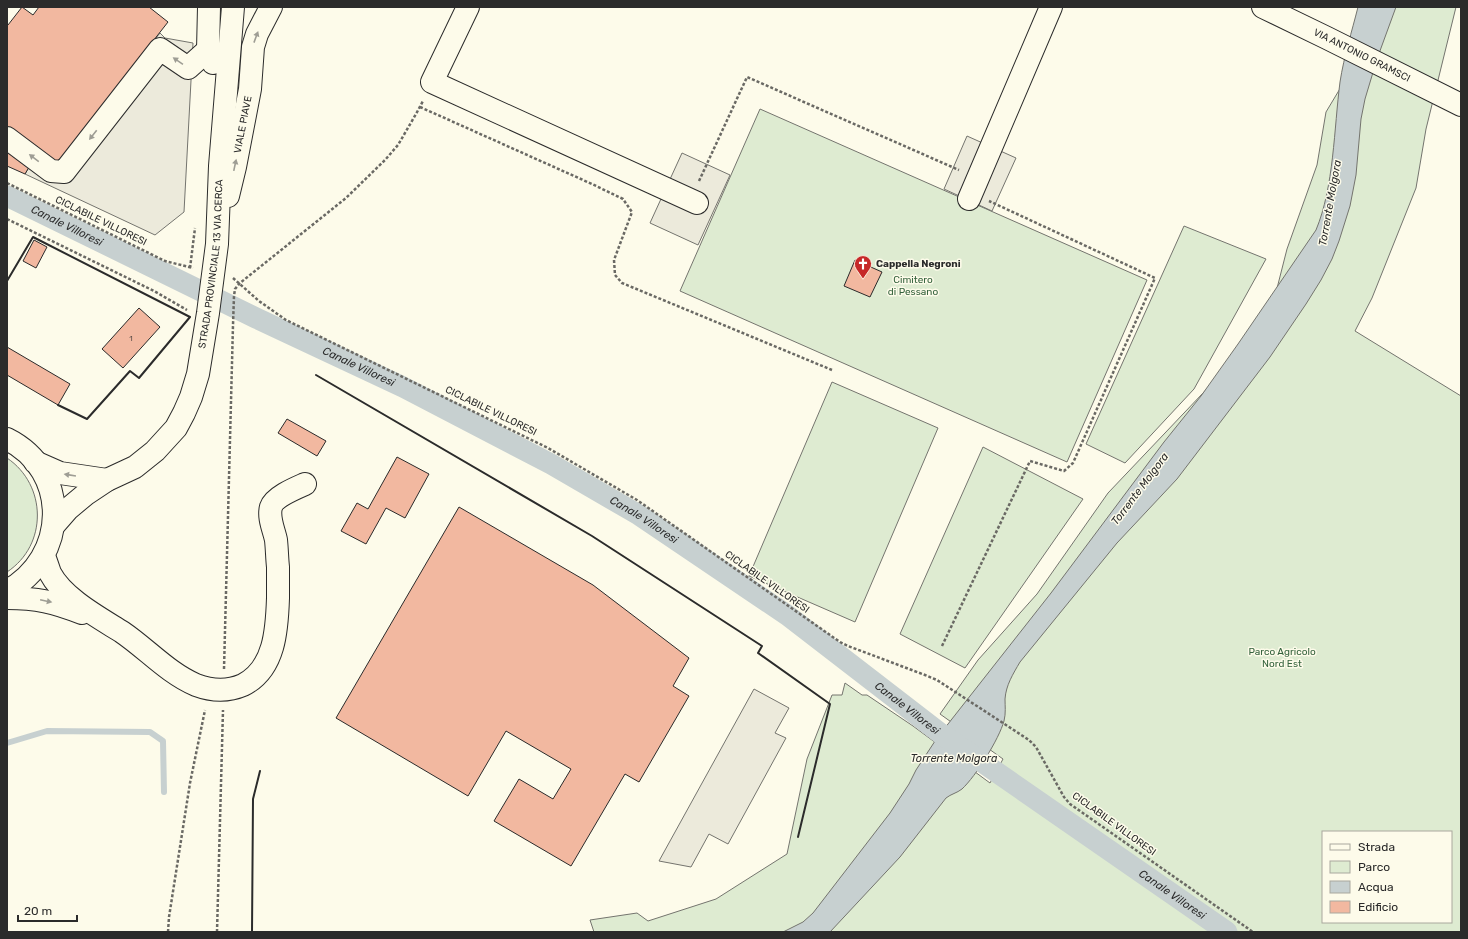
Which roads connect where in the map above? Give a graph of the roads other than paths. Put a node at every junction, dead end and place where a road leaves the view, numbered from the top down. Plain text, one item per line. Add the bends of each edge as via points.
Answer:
1 (209, 7) edge
2 (233, 7) edge
3 (271, 7) edge
4 (468, 7) edge
5 (1051, 7) edge
6 (1263, 7) edge
7 (208, 50) junction
8 (226, 86) junction
9 (1461, 105) edge
10 (7, 138) edge
11 (973, 190) road end
12 (694, 201) road end
13 (216, 244) junction
14 (7, 439) edge
15 (35, 462) junction
16 (107, 480) junction
17 (305, 484) dead end
18 (54, 525) junction
19 (44, 556) junction
20 (7, 591) edge
21 (7, 598) edge
22 (107, 623) junction

1 - 7 street
2 - 8 street, STRADA PROVINCIALE 13 VIA CERCA
13 -> 3 street, VIALE PIAVE via 250,89 252,47
4 - 12 street via 432,82
5 - 11 street
6 - 9 street, VIA ANTONIO GRAMSCI
7 - 8 street via 215,69
7 -> 10 street via 188,68 160,49 64,172 50,171
8 - 13 street, STRADA PROVINCIALE 13 VIA CERCA
13 - 16 street, STRADA PROVINCIALE 13 VIA CERCA via 208,315 190,401 168,439 145,460 127,472
14 - 15 street via 20,446
16 -> 15 street via 60,473
15 - 18 street via 45,476 52,493
16 - 18 street, STRADA PROVINCIALE 13 VIA CERCA via 68,509
17 - 22 street via 277,499 271,507 278,569 276,636 270,656 252,681 231,690 196,685 179,676
18 - 19 street
19 - 20 street via 28,576
19 - 22 street via 50,573 63,590
21 -> 22 street via 49,601

